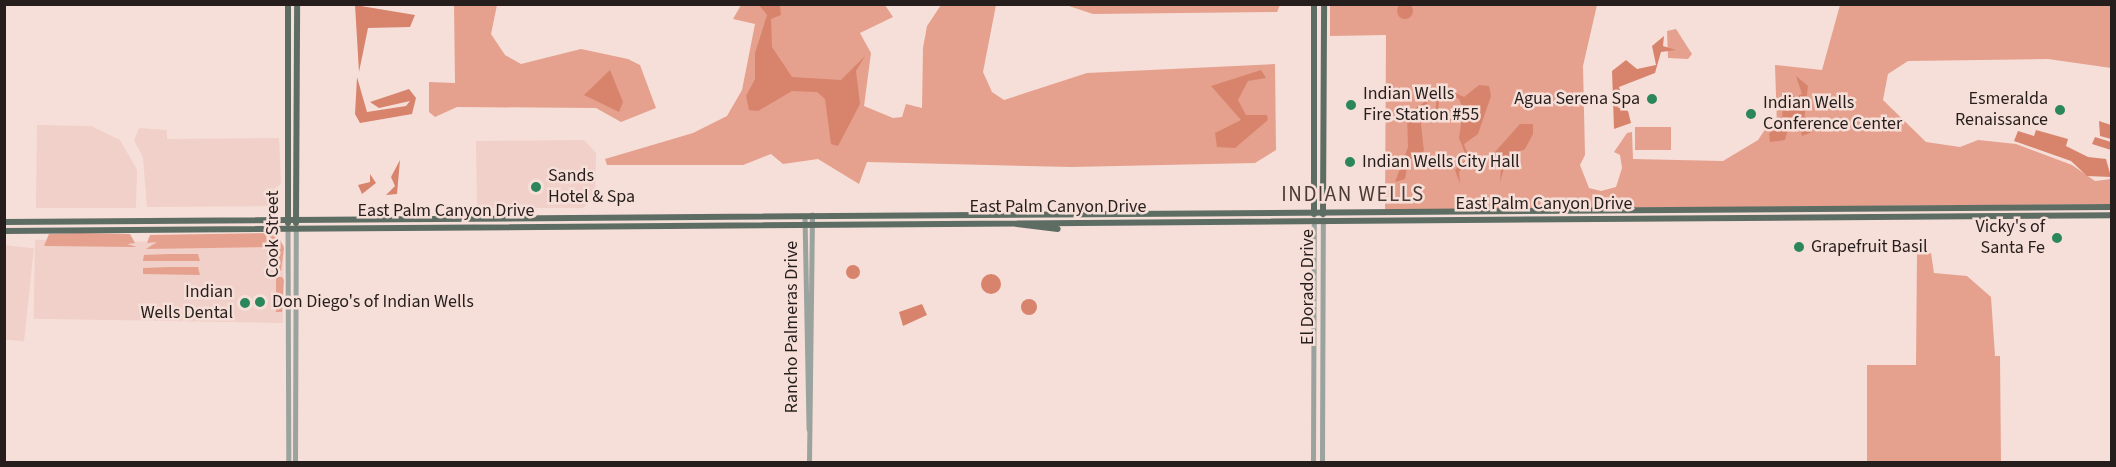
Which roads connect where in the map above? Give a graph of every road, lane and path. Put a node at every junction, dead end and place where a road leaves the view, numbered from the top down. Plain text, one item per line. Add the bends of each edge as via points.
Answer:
1 (288, 4) edge
2 (297, 4) edge
3 (1314, 4) edge
4 (1323, 4) edge
5 (1314, 108) junction
6 (1323, 108) junction
7 (1314, 139) junction
8 (1323, 139) junction
9 (2112, 207) edge
10 (1314, 212) junction
11 (1323, 212) junction
12 (2112, 215) edge
13 (808, 216) junction
14 (288, 219) junction
15 (296, 219) junction
16 (1314, 220) junction
17 (1323, 220) junction
18 (4, 222) edge
19 (1011, 222) junction
20 (808, 224) junction
21 (288, 227) junction
22 (296, 227) junction
23 (1058, 229) dead end
24 (4, 231) edge
25 (289, 462) edge
26 (295, 462) edge
27 (809, 462) edge
28 (1313, 462) edge
29 (1322, 462) edge

1 - 14 main road, Cook Street
2 - 15 main road, Cook Street
3 - 5 main road, El Dorado Drive
4 - 6 main road, El Dorado Drive
5 - 6 main road
5 - 7 main road, El Dorado Drive
6 - 8 main road, El Dorado Drive
7 - 8 main road
7 - 10 main road, El Dorado Drive
8 - 11 main road, El Dorado Drive
9 - 11 main road, East Palm Canyon Drive
10 - 11 main road, East Palm Canyon Drive
10 - 13 main road, East Palm Canyon Drive
10 - 16 main road, El Dorado Drive
11 - 17 main road, El Dorado Drive
12 - 17 main road, East Palm Canyon Drive
13 - 15 main road, East Palm Canyon Drive
13 - 20 street, Rancho Palmeras Drive
14 - 15 main road, East Palm Canyon Drive
14 - 18 main road, East Palm Canyon Drive
14 - 21 main road, Cook Street
15 - 22 main road, Cook Street
16 - 17 main road, East Palm Canyon Drive
16 - 19 main road, East Palm Canyon Drive
16 - 28 street, El Dorado Drive
17 - 29 street, El Dorado Drive
19 - 20 main road, East Palm Canyon Drive
19 - 23 main road via 1034,230
20 - 22 main road, East Palm Canyon Drive
20 - 27 street, Rancho Palmeras Drive
21 - 22 main road, East Palm Canyon Drive
21 - 24 main road, East Palm Canyon Drive
21 - 25 street, Cook Street
22 - 26 street, Cook Street

